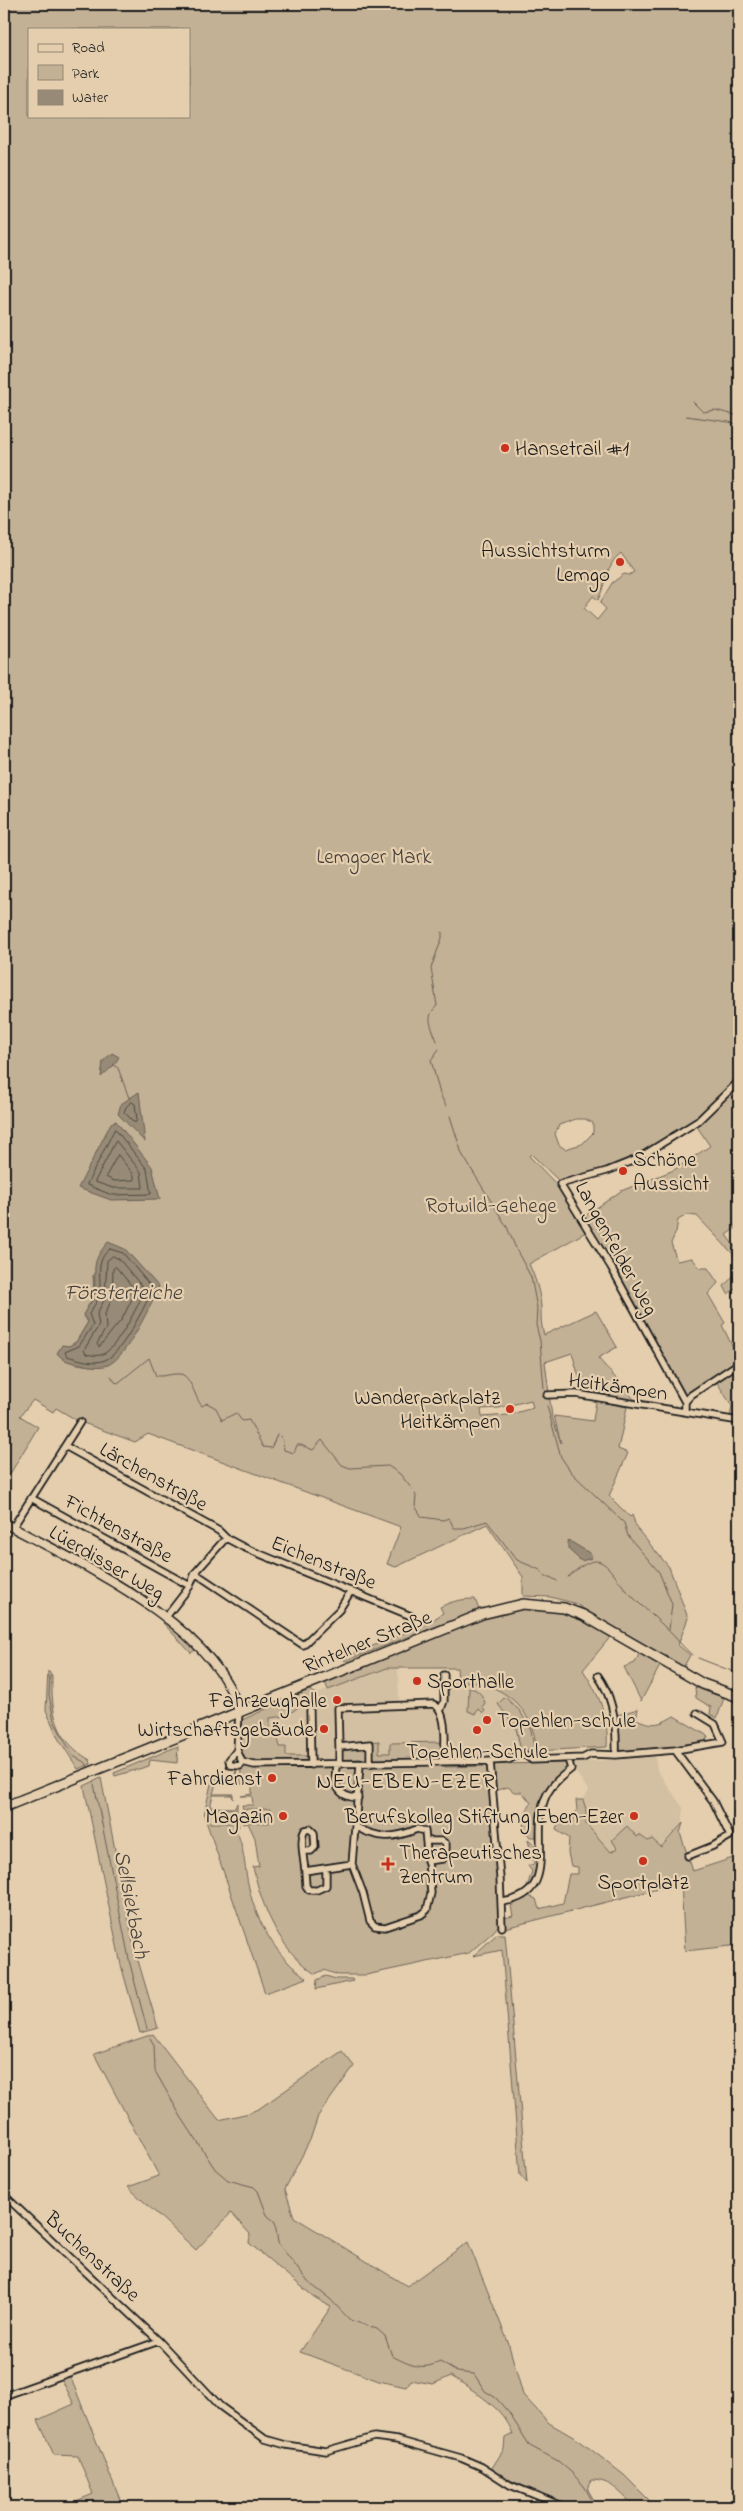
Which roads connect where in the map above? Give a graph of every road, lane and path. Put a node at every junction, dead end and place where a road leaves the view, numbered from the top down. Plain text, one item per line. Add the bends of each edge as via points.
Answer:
1 (739, 1081) edge
2 (739, 1363) edge
3 (547, 1395) dead end
4 (684, 1402) junction
5 (685, 1411) junction
6 (739, 1421) edge
7 (80, 1422) dead end
8 (65, 1446) junction
9 (31, 1498) junction
10 (4, 1523) edge
11 (13, 1528) junction
12 (226, 1538) junction
13 (195, 1573) junction
14 (190, 1586) junction
15 (351, 1592) junction
16 (411, 1616) dead end
17 (166, 1617) junction
18 (444, 1675) dead end
19 (598, 1676) dead end
20 (739, 1696) edge
21 (441, 1709) junction
22 (310, 1710) dead end
23 (239, 1711) junction
24 (697, 1713) dead end
25 (339, 1747) junction
26 (237, 1750) junction
27 (675, 1750) junction
28 (616, 1755) junction
29 (568, 1759) junction
30 (490, 1761) junction
31 (242, 1762) junction
32 (442, 1762) junction
33 (370, 1764) junction
34 (338, 1765) junction
35 (360, 1765) junction
36 (310, 1766) junction
37 (358, 1798) junction
38 (4, 1807) edge
39 (356, 1827) junction
40 (426, 1840) junction
41 (304, 1852) dead end
42 (688, 1856) dead end
43 (427, 1860) junction
44 (352, 1864) junction
45 (326, 1869) junction
46 (305, 1871) junction
47 (502, 1902) junction
48 (502, 1927) dead end
49 (4, 2195) edge
50 (159, 2341) junction
51 (4, 2396) edge
52 (565, 2507) edge

1 - 4 street, Langenfelder Weg via 698,1121 651,1150 607,1170 560,1184 607,1261
2 - 4 street
3 - 5 street, Heitkämpen via 567,1393
4 - 5 street, Langenfelder Weg
5 - 6 street
7 - 8 street
8 - 9 street
8 - 12 street, Lärchenstraße via 219,1531
9 - 11 street
9 - 14 street, Fichtenstraße
10 - 11 main road, Lüerdisser Weg
11 - 17 main road, Lüerdisser Weg via 130,1592
12 - 13 street
12 - 15 street, Eichenstraße
13 - 14 street
13 - 15 street via 303,1646 339,1610
14 - 17 street
15 - 16 street, Eichenstraße
17 - 23 main road, Lüerdisser Weg via 210,1660
18 - 21 street
19 - 28 street via 614,1714
20 - 23 main road, Rintelner Straße via 703,1684 582,1615 564,1608 533,1603 482,1614
21 - 25 street via 433,1704 338,1708
21 - 32 street via 444,1717
22 - 36 street
23 - 26 street
23 - 38 main road, Rintelner Straße
24 - 27 street via 715,1724 723,1742
25 - 33 street via 370,1744
25 - 34 street
26 - 31 street
26 - 31 street via 229,1760 230,1765 235,1768
27 - 28 street
27 - 42 street via 713,1801 730,1836
28 - 29 street via 592,1754
29 - 30 street via 532,1760 518,1755 508,1760
29 - 47 street via 571,1769 553,1785 544,1803 538,1880 521,1898
30 - 32 street
30 - 47 street
31 - 36 street
32 - 33 street
33 - 35 street
34 - 35 street
34 - 36 street
34 - 37 street via 335,1781 339,1792 346,1797
35 - 37 street
37 - 39 street
39 - 40 street via 375,1836 390,1838 420,1829 425,1831
39 - 44 street
40 - 43 street
40 - 43 street via 446,1844 443,1859
41 - 46 street
43 - 44 street via 431,1899 427,1910 414,1918 379,1927 370,1921
44 - 45 street
45 - 46 street
45 - 46 street via 326,1886 316,1890 309,1890 306,1886
47 - 48 street
49 - 50 street, Buchenstraße
50 - 51 street
50 - 52 street, Buchenstraße via 220,2406 265,2438 326,2451 367,2438 390,2438 456,2456 482,2467 510,2485

